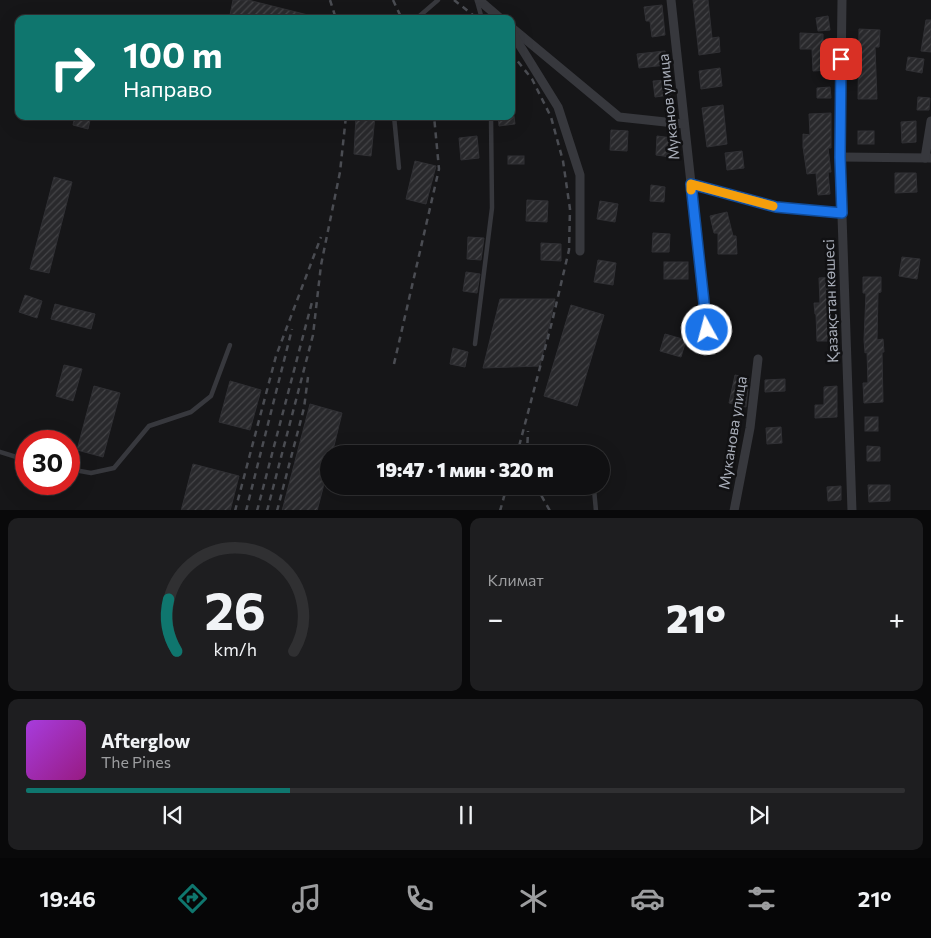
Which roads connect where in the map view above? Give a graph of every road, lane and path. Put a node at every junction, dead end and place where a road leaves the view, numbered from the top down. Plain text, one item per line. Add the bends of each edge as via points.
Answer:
1 (438, 0) edge
2 (478, 0) edge
3 (671, 0) edge
4 (842, 0) edge
5 (421, 15) edge
6 (481, 15) edge
7 (496, 15) edge
8 (515, 30) edge
9 (515, 37) edge
10 (394, 120) edge
11 (492, 120) edge
12 (931, 121) edge
13 (684, 124) junction
14 (840, 157) junction
15 (928, 158) edge
16 (399, 168) dead end
17 (691, 184) junction
18 (842, 213) junction
19 (580, 251) dead end
20 (707, 330) dead end
21 (230, 344) dead end
22 (475, 344) dead end
23 (758, 359) dead end
24 (0, 452) edge
25 (15, 457) edge
26 (80, 471) edge
27 (595, 495) edge
28 (596, 510) edge
29 (734, 510) edge
30 (852, 510) edge

1 - 5 lane
2 - 6 lane
2 - 7 street
3 - 13 street, Муканов улица
4 - 14 street, Қазақстан көшесі
8 - 13 street via 619,117
9 - 19 street via 558,107 580,175
10 - 16 lane
11 - 22 lane via 492,208
12 - 15 street
13 - 17 street, Муканов улица
14 - 15 street
14 - 18 street, Қазақстан көшесі
17 - 18 street via 776,207
17 - 20 street, Муканов улица
18 - 30 street, Қазақстан көшесі
21 - 26 lane via 211,396 191,412 149,426 114,468 91,473
23 - 29 street, Муканова улица via 750,428
24 - 25 lane
27 - 28 lane

